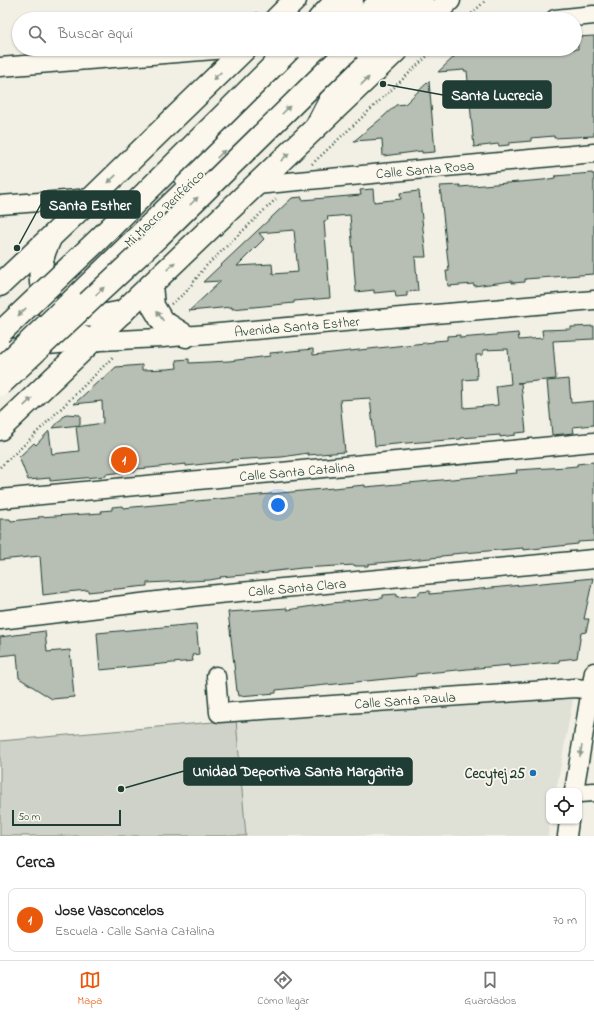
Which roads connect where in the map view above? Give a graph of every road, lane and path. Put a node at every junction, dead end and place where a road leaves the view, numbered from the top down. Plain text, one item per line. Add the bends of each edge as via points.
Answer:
1 (295, 0) edge
2 (337, 0) edge
3 (354, 0) edge
4 (379, 0) edge
5 (400, 0) edge
6 (422, 0) edge
7 (450, 0) edge
8 (486, 0) edge
9 (283, 12) edge
10 (326, 12) edge
11 (343, 12) edge
12 (366, 12) edge
13 (387, 12) edge
14 (411, 12) edge
15 (437, 12) edge
16 (473, 12) edge
17 (594, 15) edge
18 (582, 16) edge
19 (139, 56) edge
20 (238, 56) edge
21 (283, 56) edge
22 (299, 56) edge
23 (321, 56) edge
24 (342, 56) edge
25 (368, 56) edge
26 (391, 56) edge
27 (0, 67) edge
28 (316, 127) junction
29 (594, 153) edge
30 (256, 185) junction
31 (92, 198) junction
32 (0, 205) edge
33 (50, 238) junction
34 (40, 277) junction
35 (0, 285) edge
36 (151, 285) junction
37 (69, 294) junction
38 (594, 300) edge
39 (123, 312) junction
40 (0, 334) edge
41 (186, 336) junction
42 (129, 340) junction
43 (92, 341) junction
44 (0, 349) edge
45 (0, 356) edge
46 (0, 367) edge
47 (0, 385) edge
48 (0, 429) edge
49 (594, 442) edge
50 (0, 467) edge
51 (0, 499) edge
52 (594, 559) edge
53 (0, 620) edge
54 (216, 676) dead end
55 (593, 683) edge
56 (575, 788) edge
57 (594, 792) edge
58 (582, 793) edge
59 (569, 824) edge
60 (567, 836) edge

1 - 9 main road
2 - 10 main road
3 - 11 street
4 - 12 street
5 - 13 main road
6 - 14 main road
7 - 15 main road
8 - 16 path
17 - 18 street
19 - 27 street
20 -> 31 main road
21 -> 40 main road, bridge
22 - 37 street, Mi Macro Periférico
37 -> 23 street, Mi Macro Periférico
47 -> 24 main road, bridge via 158,237
25 - 28 main road via 336,89
28 -> 26 main road
30 -> 28 main road
29 - 30 street, Calle Santa Rosa
36 -> 30 main road
31 - 32 street
31 - 33 main road
33 - 34 main road via 41,259
33 - 35 main road
34 - 39 main road via 61,305 71,311 85,316
34 - 43 main road via 43,294 53,314 70,330
36 - 39 main road
41 -> 36 main road via 162,321 153,306
37 - 45 street, Mi Macro Periférico
37 - 46 street, Mi Macro Periférico, bridge
38 - 41 street, Avenida Santa Esther
39 - 43 main road
41 - 42 street, Avenida Santa Esther
42 - 43 street, Avenida Santa Esther
42 - 50 path
43 - 44 street, Avenida Santa Esther
48 -> 43 main road
49 - 51 street, Calle Santa Catalina
52 - 53 street, Calle Santa Clara via 207,595
54 - 55 street, Calle Santa Paula via 219,713 567,688
55 -> 56 street
57 - 58 street
59 - 60 street

